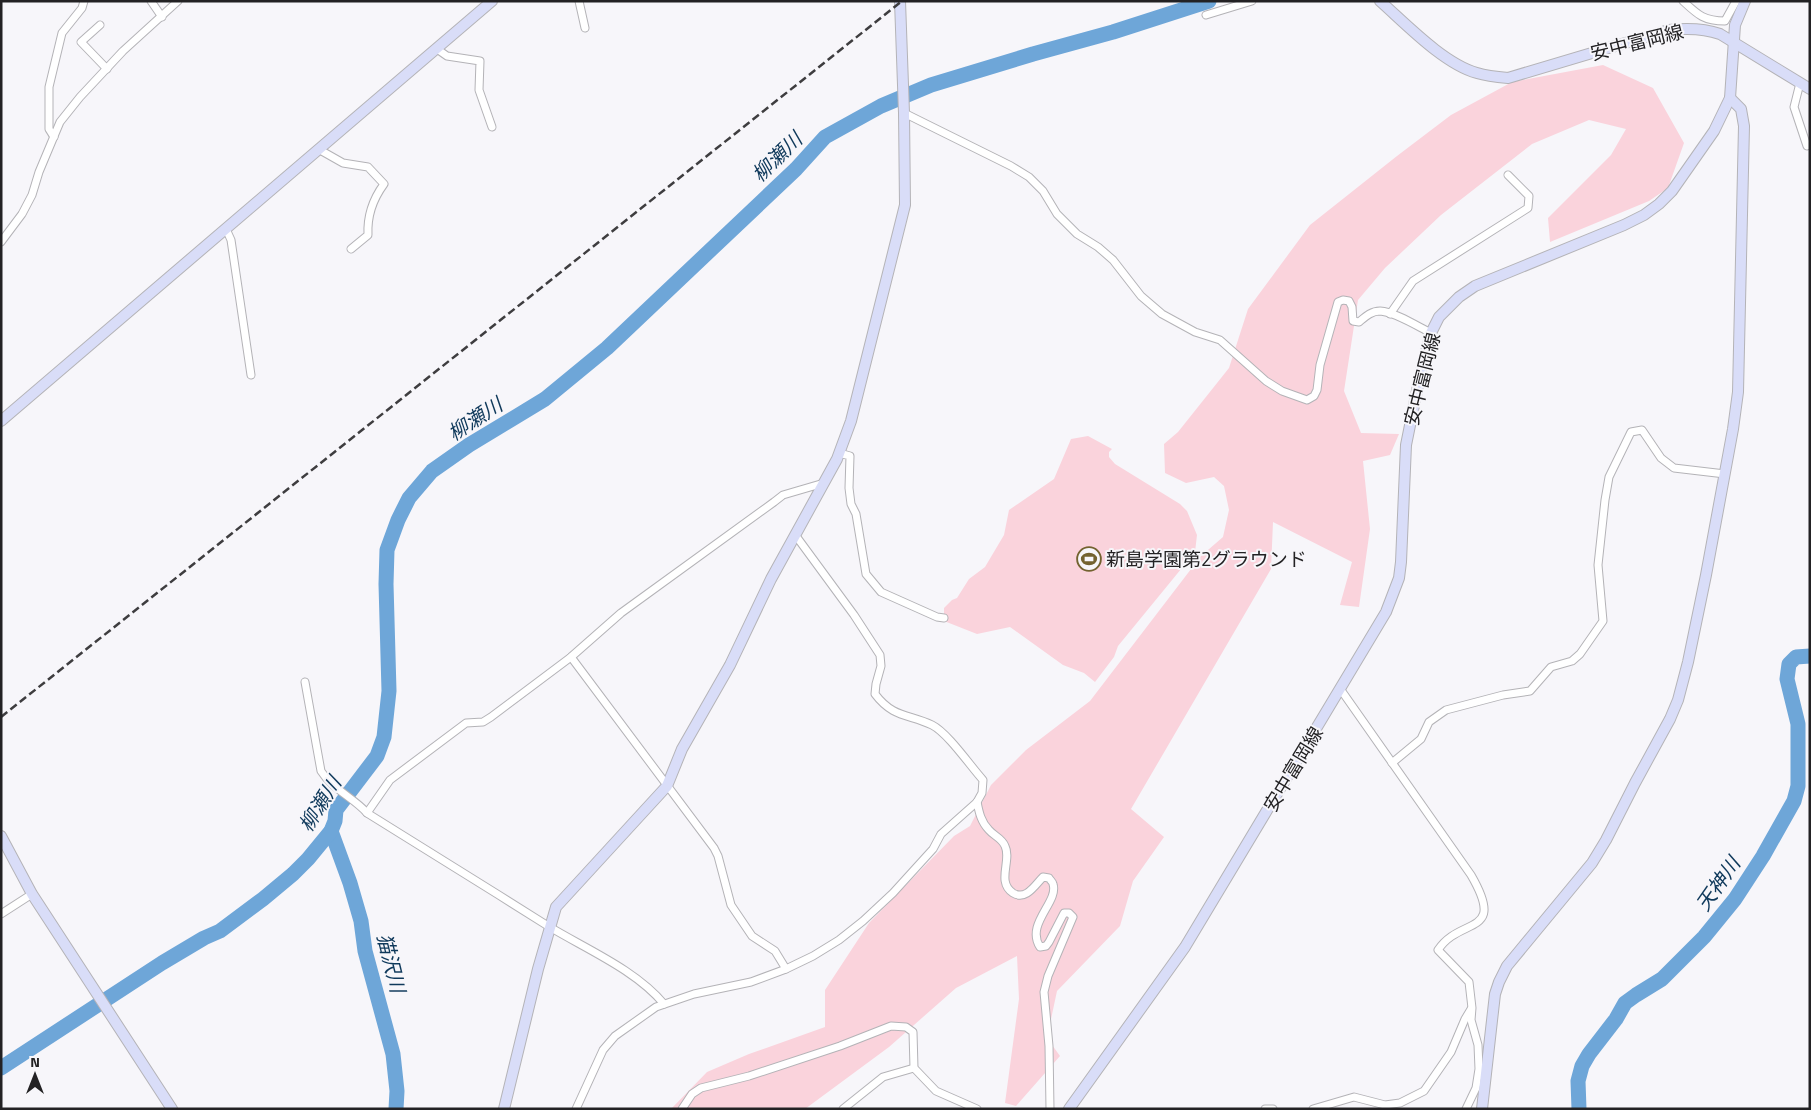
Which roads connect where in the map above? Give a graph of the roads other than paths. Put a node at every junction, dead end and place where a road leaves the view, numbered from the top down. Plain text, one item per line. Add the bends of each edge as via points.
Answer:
1 (84, 1) edge
2 (151, 1) edge
3 (178, 1) edge
4 (579, 1) edge
5 (900, 1) edge
6 (1252, 1) edge
7 (1380, 1) edge
8 (1683, 1) edge
9 (1736, 1) edge
10 (1745, 1) edge
11 (488, 3) edge
12 (1206, 15) dead end
13 (162, 17) junction
14 (100, 25) dead end
15 (585, 28) dead end
16 (1733, 42) junction
17 (437, 49) junction
18 (107, 69) junction
19 (1800, 83) junction
20 (1810, 89) edge
21 (1730, 98) junction
22 (904, 111) junction
23 (492, 127) dead end
24 (54, 137) junction
25 (1807, 146) dead end
26 (320, 150) junction
27 (1508, 176) dead end
28 (226, 229) junction
29 (1, 242) edge
30 (351, 249) dead end
31 (1390, 314) junction
32 (1431, 333) junction
33 (251, 375) dead end
34 (1, 421) edge
35 (839, 452) junction
36 (1725, 474) junction
37 (824, 483) junction
38 (796, 536) junction
39 (944, 618) dead end
40 (570, 658) junction
41 (305, 682) dead end
42 (1341, 690) junction
43 (1392, 764) junction
44 (667, 786) junction
45 (977, 802) junction
46 (368, 813) junction
47 (1, 836) edge
48 (32, 894) junction
49 (1, 914) edge
50 (550, 926) junction
51 (786, 968) junction
52 (664, 1004) junction
53 (1472, 1008) junction
54 (914, 1068) junction
55 (172, 1109) edge
56 (504, 1109) edge
57 (576, 1109) edge
58 (682, 1109) edge
59 (843, 1109) edge
60 (977, 1109) edge
61 (1050, 1109) edge
62 (1070, 1109) edge
63 (1265, 1109) edge
64 (1273, 1109) edge
65 (1313, 1109) edge
66 (1466, 1109) edge
67 (1482, 1109) edge

1 - 24 street via 62,33 49,87 49,129
2 - 13 street
3 - 13 street
4 - 15 street
5 - 22 street
6 - 12 street
7 - 16 street, 安中富岡線 via 1445,57 1469,70 1492,77 1508,78 1669,30 1710,31
8 - 9 street via 1700,16 1712,21 1725,21
10 - 16 street via 1735,26
11 - 17 street
13 - 18 street
14 - 18 street via 81,42
16 - 19 street
16 - 21 street, 安中富岡線
17 - 23 street via 447,56 480,61 479,90
17 - 26 street
18 - 24 street via 60,122
19 - 20 street
19 - 25 street via 1794,107
21 - 32 street, 安中富岡線 via 1714,131 1672,191 1658,204 1624,226 1475,286 1450,304
21 - 36 street via 1741,110 1744,126 1738,392
22 - 31 street via 1029,177 1043,191 1057,214 1077,234 1114,260 1141,296 1162,314 1195,332 1220,340 1282,391 1307,400 1314,396 1338,302 1349,301 1353,321 1359,322 1379,311
22 - 35 street via 905,205 851,421
24 - 29 street via 32,195
26 - 28 street
26 - 30 street via 343,163 368,167 384,184 376,195 368,222 368,235
27 - 31 street via 1529,196 1528,208 1413,281
28 - 33 street via 231,240
28 - 34 street
31 - 32 street
32 - 42 street, 安中富岡線 via 1406,445 1399,578 1386,612
35 - 37 street
35 - 39 street via 850,456 848,488 856,514 866,574 881,592
36 - 43 street via 1674,468 1661,458 1642,430 1631,432 1609,476 1604,500 1598,565 1603,621 1580,654 1572,661 1551,667 1530,691 1446,710 1429,722 1421,739
36 - 67 street via 1678,700 1592,863 1507,966 1498,982
37 - 38 street
37 - 40 street via 783,495 621,613
38 - 44 street via 771,579 730,665 682,749
38 - 45 street via 880,655 875,694 895,713 934,726 946,737 983,780
40 - 44 street
40 - 46 street via 492,717 483,722 466,723 390,780
41 - 46 street via 321,771 326,779
42 - 43 street
42 - 62 street, 安中富岡線 via 1185,947
43 - 53 street via 1482,894 1484,914 1478,923 1443,942 1438,950 1469,982
44 - 50 street via 566,895 556,907
44 - 51 street via 714,848 731,905 752,936 775,951
45 - 51 street via 941,834 933,849 863,921 839,940
45 - 61 street via 981,820 1006,847 1005,882 1009,890 1022,896 1029,893 1043,876 1049,878 1053,885 1053,893 1036,934 1040,947 1049,942 1064,913 1073,918 1044,992
46 - 50 street
47 - 48 street
48 - 49 street
48 - 55 street
50 - 52 street via 636,978
50 - 56 street
51 - 52 street via 751,982
52 - 57 street via 615,1036 603,1050
53 - 65 street via 1450,1052 1424,1091 1400,1103 1385,1106 1354,1096
53 - 66 street via 1470,1020 1478,1045 1479,1070 1476,1088
54 - 58 street via 913,1032 906,1027 891,1026 749,1076 701,1088 692,1094
54 - 59 street via 882,1076
54 - 60 street via 936,1091
63 - 64 street

